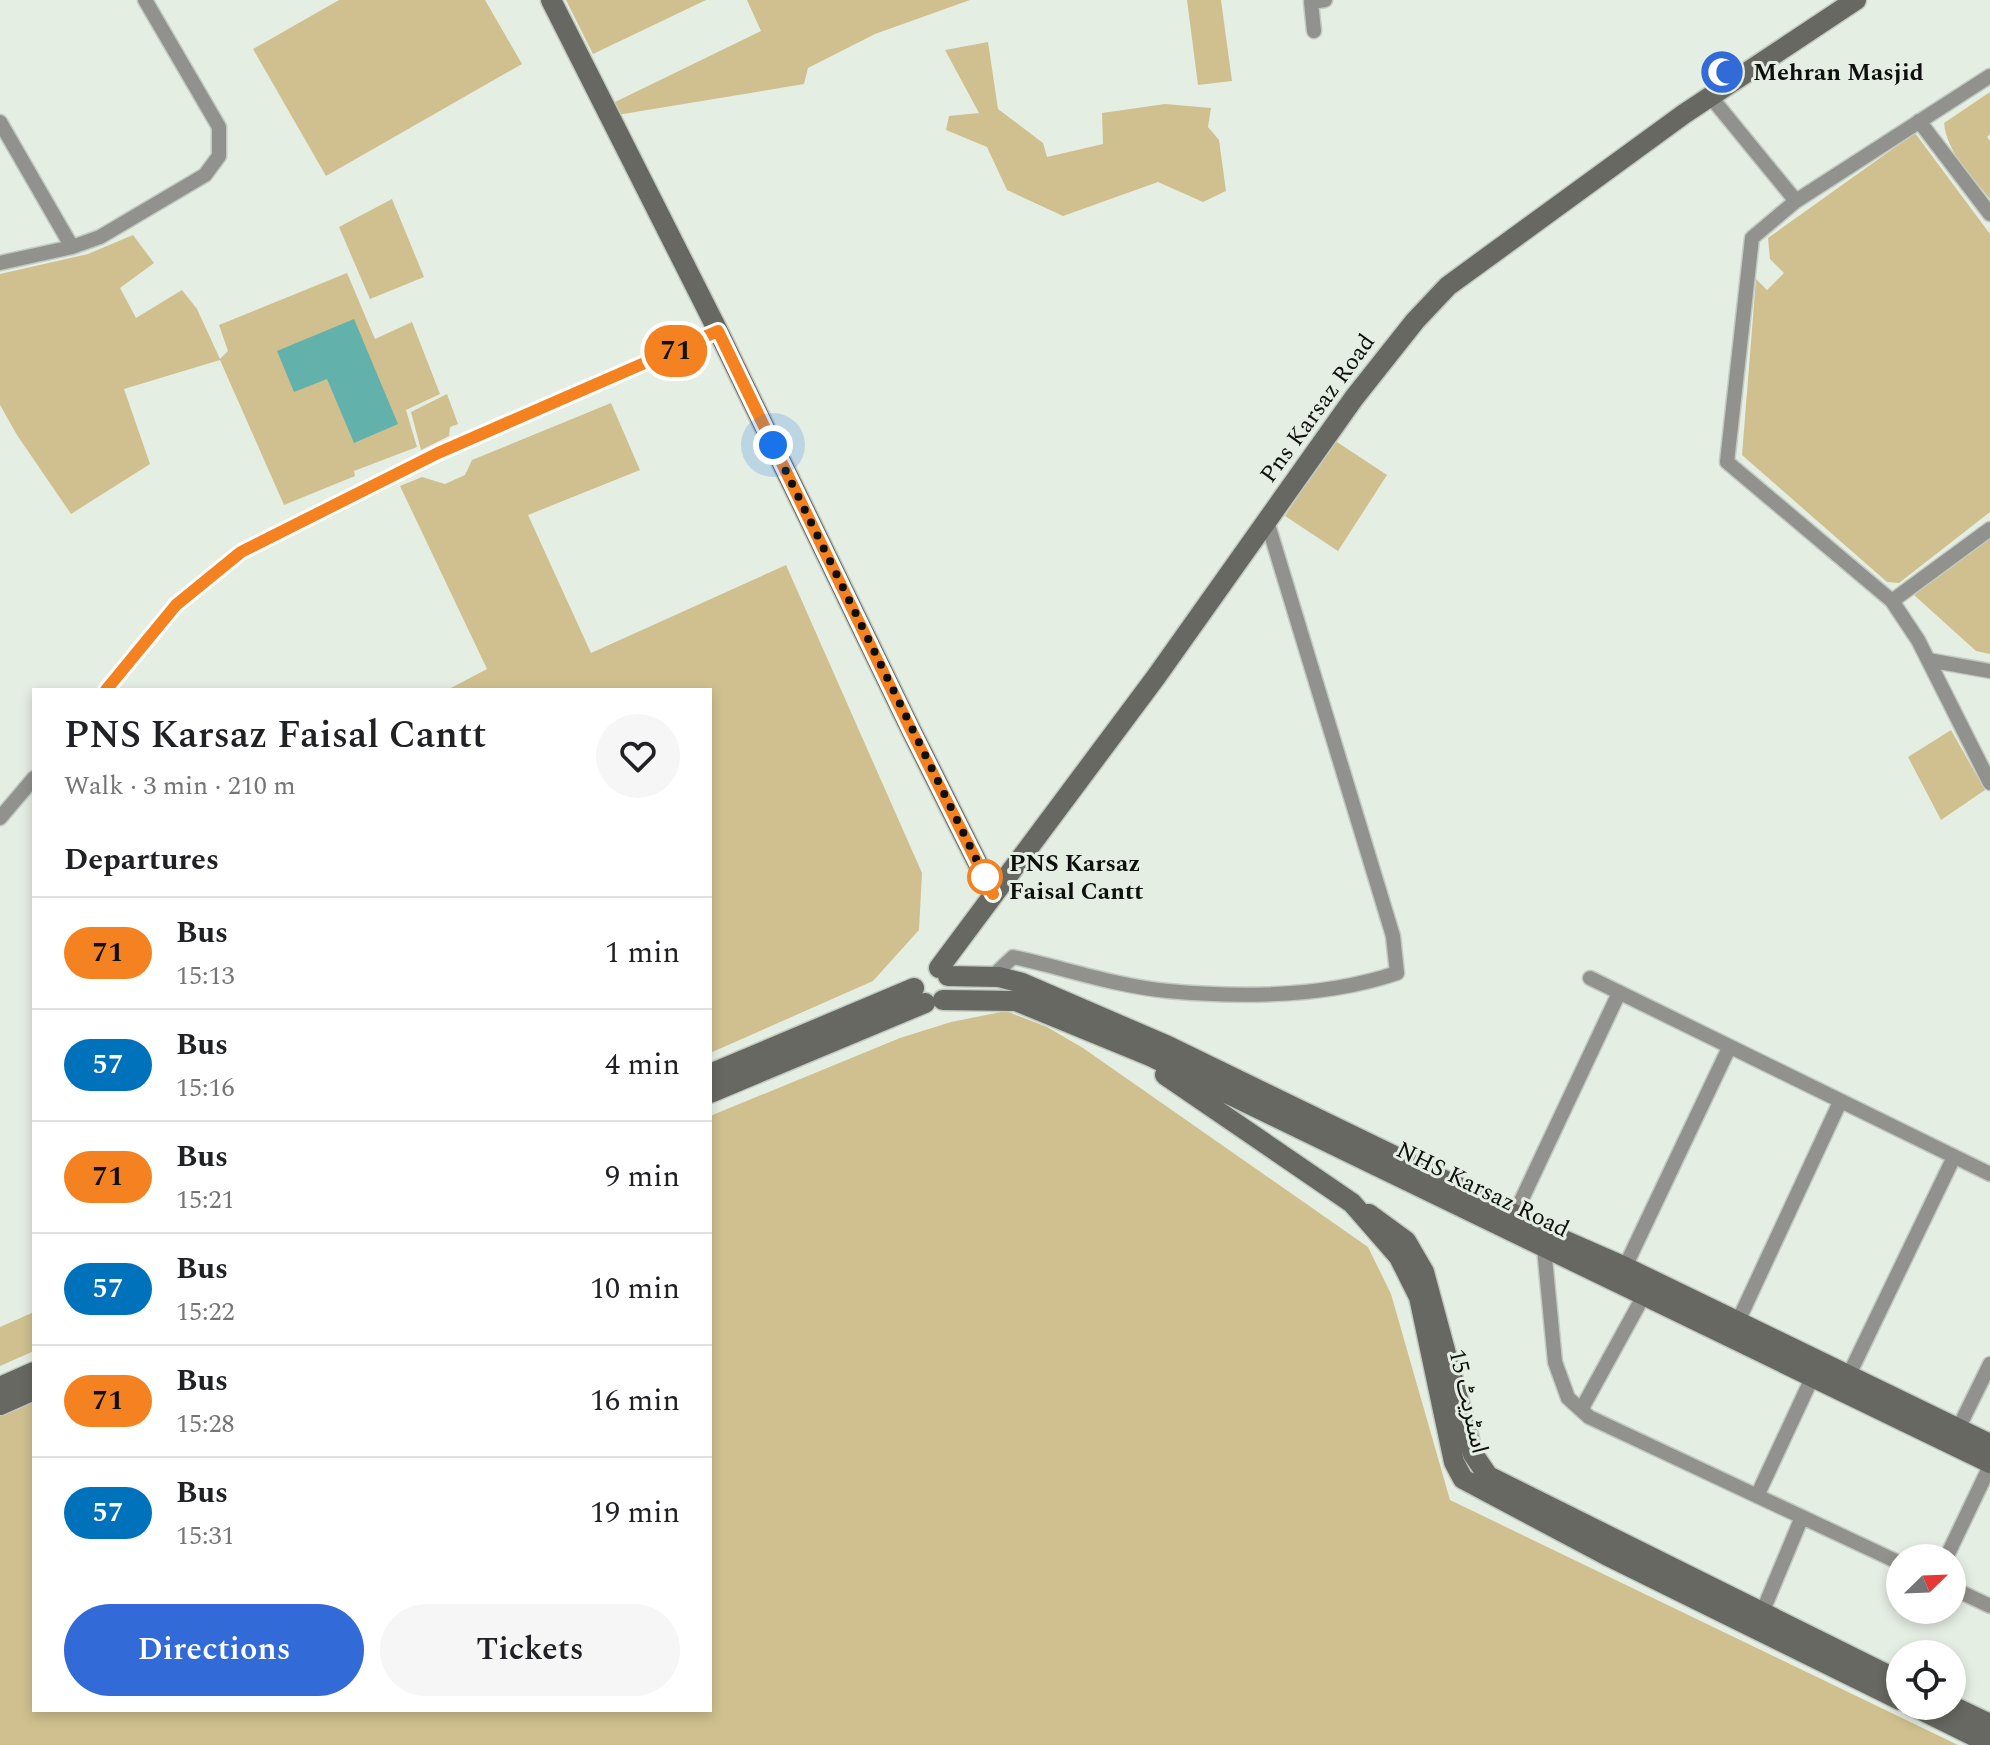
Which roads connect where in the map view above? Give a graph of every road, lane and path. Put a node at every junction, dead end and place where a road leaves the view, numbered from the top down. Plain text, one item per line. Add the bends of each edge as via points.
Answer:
1 (145, 0) edge
2 (551, 0) edge
3 (1325, 0) edge
4 (1856, 0) edge
5 (1314, 31) dead end
6 (1990, 76) edge
7 (1710, 96) junction
8 (1919, 121) junction
9 (0, 122) edge
10 (1796, 201) junction
11 (1990, 214) edge
12 (72, 247) junction
13 (0, 263) edge
14 (718, 331) junction
15 (1267, 521) junction
16 (1990, 529) edge
17 (1892, 601) junction
18 (1928, 660) junction
19 (1990, 671) edge
20 (108, 688) edge
21 (32, 780) edge
22 (1990, 783) edge
23 (0, 818) edge
24 (993, 894) junction
25 (944, 972) junction
26 (993, 976) junction
27 (1590, 978) dead end
28 (1619, 993) junction
29 (927, 997) junction
30 (1116, 1041) junction
31 (1729, 1048) junction
32 (712, 1073) edge
33 (712, 1092) edge
34 (1260, 1101) junction
35 (1840, 1102) junction
36 (1954, 1157) junction
37 (1990, 1174) edge
38 (1352, 1203) junction
39 (1511, 1222) junction
40 (1544, 1248) junction
41 (1633, 1282) junction
42 (1734, 1331) junction
43 (1990, 1364) edge
44 (32, 1373) edge
45 (1812, 1378) junction
46 (1845, 1383) junction
47 (0, 1387) edge
48 (32, 1391) edge
49 (0, 1405) edge
50 (1581, 1410) junction
51 (1958, 1429) junction
52 (1984, 1453) edge
53 (1757, 1496) junction
54 (1802, 1517) junction
55 (1951, 1544) edge
56 (1886, 1556) edge
57 (1966, 1595) edge
58 (1990, 1606) edge
59 (1762, 1613) junction
60 (1886, 1674) edge
61 (1886, 1693) edge
62 (1966, 1713) edge
63 (1941, 1720) edge
64 (1990, 1724) edge
65 (1990, 1744) edge

1 - 12 street via 219,127 219,156 205,175 100,237
2 - 14 street
3 - 5 street via 1311,2
4 - 7 street, Pns Karsaz Road
6 - 8 street
7 - 10 street
7 - 15 street, Pns Karsaz Road via 1448,286 1354,398
8 - 10 street
8 - 11 street
9 - 12 street
10 - 17 street via 1752,238 1727,462
12 - 13 street
14 - 20 street via 438,453 241,552 176,605
14 - 24 street
15 - 24 street, Pns Karsaz Road
15 - 26 street via 1393,936 1397,973 1369,983 1270,995 1166,991 1013,957
16 - 17 street
17 - 18 street
18 - 19 street
18 - 22 street
21 - 23 street
24 - 25 street, Pns Karsaz Road
25 - 26 street, NHS Karsaz Road
25 - 29 street via 950,989
25 - 29 street via 926,968 916,976
26 - 34 street, NHS Karsaz Road via 1053,995 1168,1046
27 - 28 street
28 - 31 street
28 - 39 street
29 - 30 street, NHS Karsaz Road via 1016,1001
29 - 32 street, NHS Karsaz Road
29 - 33 street, NHS Karsaz Road
30 - 34 street, NHS Karsaz Road
30 - 38 street, اسٹریٹ 15
31 - 35 street
31 - 41 street
34 - 39 street, NHS Karsaz Road
35 - 36 street
35 - 42 street
36 - 37 street
36 - 46 street
38 - 59 street via 1406,1241 1417,1257 1482,1471
38 - 61 street, اسٹریٹ 15 via 1399,1257 1419,1297 1454,1462 1463,1479
39 - 40 street, NHS Karsaz Road
39 - 41 street, NHS Karsaz Road via 1545,1232
40 - 41 street, NHS Karsaz Road
40 - 50 street via 1555,1362 1568,1398
41 - 42 street, NHS Karsaz Road
41 - 50 street
42 - 45 street, NHS Karsaz Road
42 - 46 street, NHS Karsaz Road
43 - 51 street
44 - 47 street
45 - 46 street, NHS Karsaz Road
45 - 53 street
46 - 51 street, NHS Karsaz Road
46 - 52 street, NHS Karsaz Road
48 - 49 street
50 - 53 street
51 - 52 street, NHS Karsaz Road
52 - 55 street
53 - 54 street
54 - 56 street
54 - 59 street
57 - 58 street
59 - 60 street
62 - 64 street
63 - 65 street

